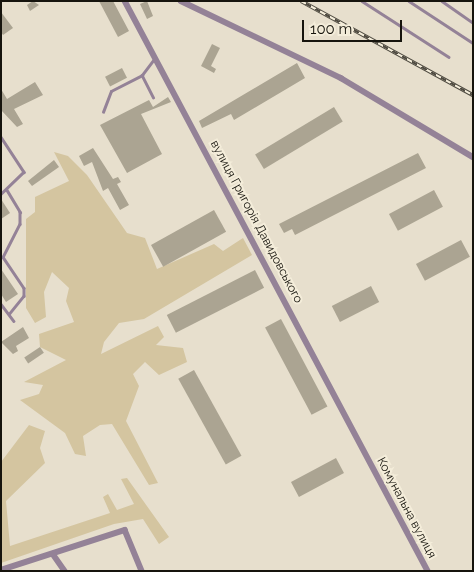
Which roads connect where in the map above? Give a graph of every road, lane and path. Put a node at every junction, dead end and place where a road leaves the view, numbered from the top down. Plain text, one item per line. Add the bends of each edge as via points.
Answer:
1 (125, 1) edge
2 (181, 1) edge
3 (362, 1) edge
4 (409, 1) edge
5 (442, 1) edge
6 (473, 23) edge
7 (473, 43) edge
8 (156, 56) junction
9 (449, 57) dead end
10 (142, 75) junction
11 (153, 97) dead end
12 (103, 112) dead end
13 (1, 137) edge
14 (473, 157) edge
15 (7, 190) junction
16 (1, 194) edge
17 (1, 304) edge
18 (10, 313) junction
19 (14, 321) dead end
20 (367, 454) joint
21 (53, 554) junction
22 (1, 570) edge
23 (65, 571) edge
24 (142, 571) edge
25 (428, 571) edge

1 - 8 street, вулиця Григорія Давидовського
2 - 14 street via 341,78
3 - 9 lane
4 - 7 lane
5 - 6 lane
8 - 10 lane
8 - 20 street, вулиця Григорія Давидовського
10 - 11 lane
10 - 12 lane via 111,91
13 - 15 lane via 24,172
15 - 16 lane
15 - 18 lane via 20,212 20,224 3,257 24,288
17 - 18 lane
18 - 19 lane
20 - 25 street, Комунальна вулиця
21 - 22 street
21 - 23 street
21 - 24 street via 125,530

